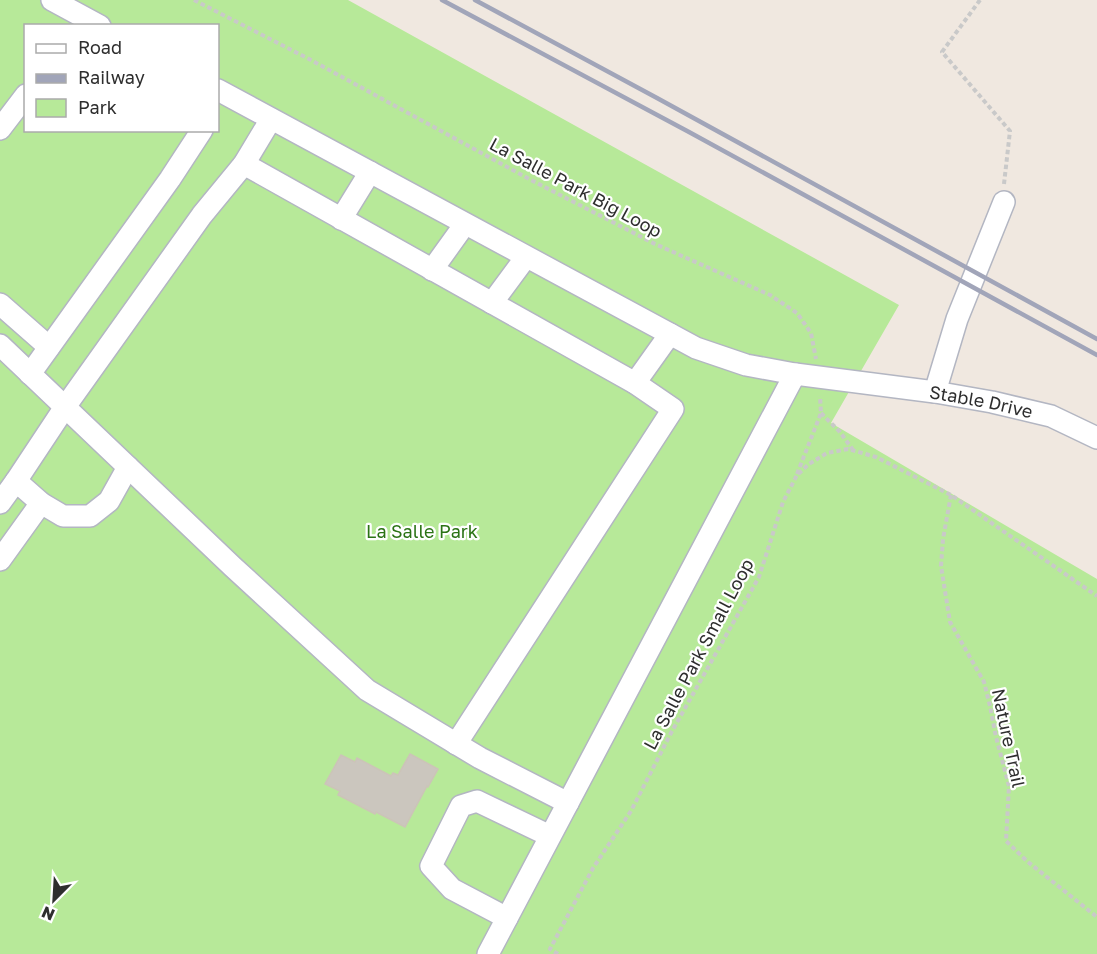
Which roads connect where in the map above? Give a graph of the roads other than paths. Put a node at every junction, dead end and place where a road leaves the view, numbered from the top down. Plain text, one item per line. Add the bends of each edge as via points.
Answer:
1 (52, 0) edge
2 (70, 18) edge
3 (92, 24) edge
4 (219, 94) edge
5 (24, 98) edge
6 (271, 119) junction
7 (0, 129) edge
8 (194, 133) edge
9 (244, 165) junction
10 (370, 172) junction
11 (1004, 202) road end
12 (341, 219) junction
13 (465, 224) junction
14 (526, 257) junction
15 (432, 270) junction
16 (492, 303) junction
17 (0, 304) edge
18 (670, 334) junction
19 (0, 345) edge
20 (49, 347) junction
21 (30, 374) junction
22 (795, 374) junction
23 (634, 383) junction
24 (935, 392) junction
25 (65, 408) junction
26 (1097, 438) edge
27 (128, 467) junction
28 (16, 481) junction
29 (0, 503) edge
30 (41, 503) junction
31 (0, 560) edge
32 (456, 744) junction
33 (568, 803) junction
34 (550, 836) junction
35 (507, 918) junction
36 (488, 954) edge

1 - 2 street
2 - 3 street
4 - 6 street
5 - 7 street
6 - 9 street
6 - 10 street
8 - 20 street
9 - 12 street
9 - 25 street via 202,215
10 - 12 street
10 - 13 street
11 - 24 street, Stable Drive via 957,319
12 - 15 street
13 - 14 street
13 - 15 street
14 - 16 street
14 - 18 street
15 - 16 street
16 - 23 street
17 - 20 street
18 - 22 street via 696,348 746,365
18 - 23 street
19 - 21 street
20 - 21 street
21 - 25 street
22 - 24 street
22 - 33 street
23 - 32 street via 673,409
24 - 26 street, Stable Drive via 1051,416
25 - 27 street
25 - 28 street
27 - 30 street via 109,501 90,516 63,516
27 - 32 street via 367,690
28 - 29 street
28 - 30 street
30 - 31 street
32 - 33 street
33 - 34 street
34 - 35 street
34 - 35 street via 477,801 461,806 431,866 452,889
35 - 36 street

